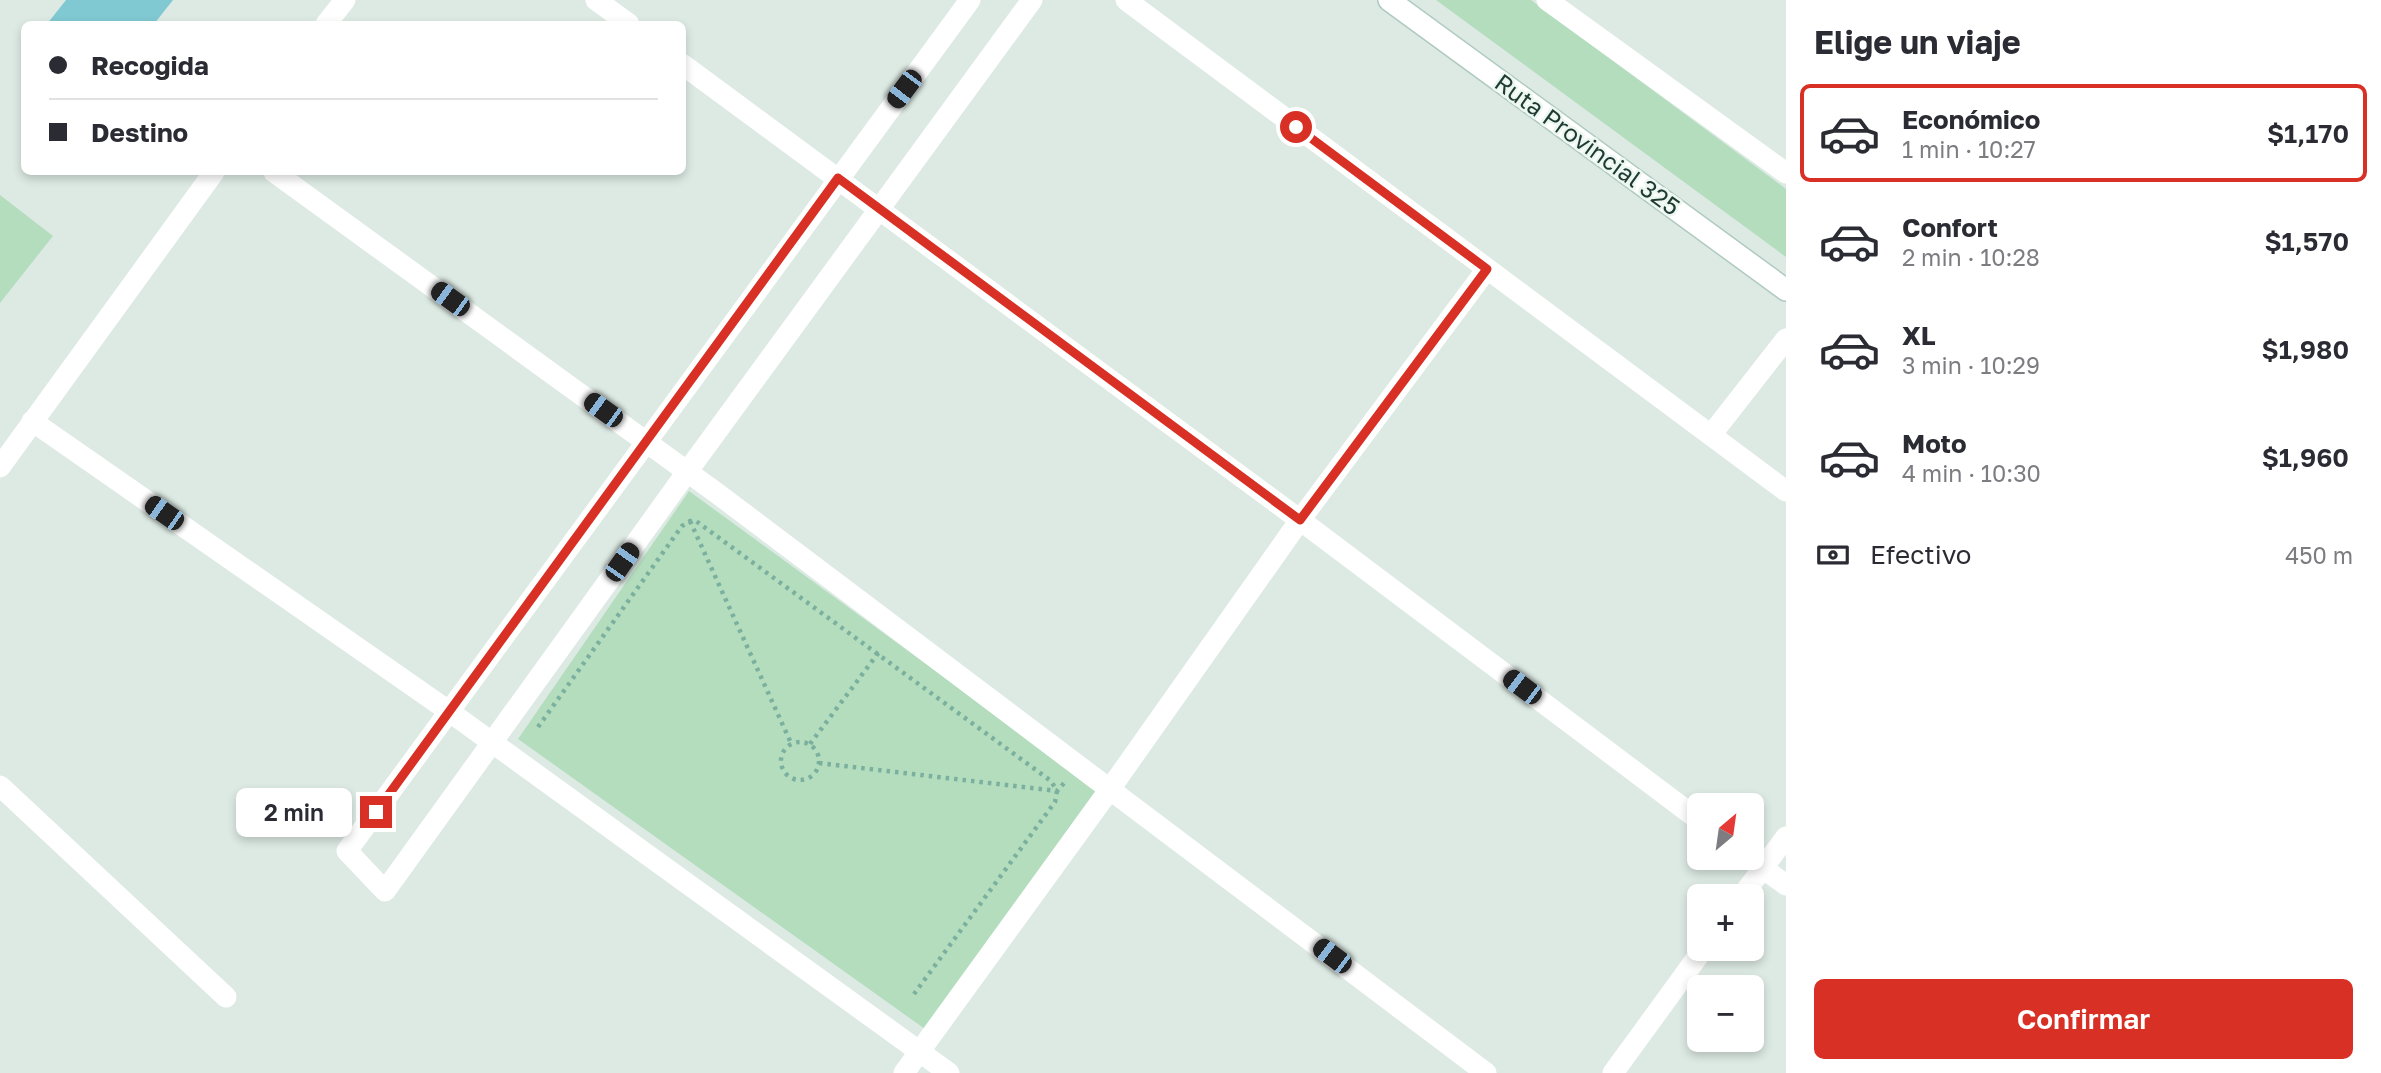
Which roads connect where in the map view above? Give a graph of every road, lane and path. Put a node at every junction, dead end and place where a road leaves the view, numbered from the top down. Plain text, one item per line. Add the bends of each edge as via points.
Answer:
1 (345, 0) edge
2 (596, 0) edge
3 (970, 0) edge
4 (1032, 0) edge
5 (1126, 0) edge
6 (1389, 0) edge
7 (1548, 0) edge
8 (328, 21) edge
9 (625, 21) edge
10 (686, 67) edge
11 (1786, 173) edge
12 (212, 175) edge
13 (278, 175) edge
14 (838, 178) junction
15 (881, 208) junction
16 (1487, 269) junction
17 (1786, 290) edge
18 (1786, 339) edge
19 (32, 421) junction
20 (1711, 435) junction
21 (646, 442) junction
22 (0, 467) edge
23 (687, 472) junction
24 (1786, 491) edge
25 (1300, 520) junction
26 (690, 521) junction
27 (878, 654) junction
28 (450, 712) junction
29 (538, 727) dead end
30 (791, 743) junction
31 (492, 744) junction
32 (810, 744) junction
33 (819, 764) junction
34 (0, 786) edge
35 (1111, 789) junction
36 (1057, 791) junction
37 (1687, 811) edge
38 (1786, 837) edge
39 (1764, 856) edge
40 (1764, 869) edge
41 (1786, 885) edge
42 (1695, 961) edge
43 (914, 994) dead end
44 (226, 997) dead end
45 (919, 1052) junction
46 (904, 1073) edge
47 (948, 1073) edge
48 (1486, 1073) edge
49 (1613, 1073) edge

1 - 8 street
2 - 9 street
3 - 14 street
4 - 15 street
5 - 16 street
6 - 17 street, Ruta Provincial 325
7 - 11 street
10 - 14 street
12 - 19 street
13 - 21 street
14 - 15 street
14 - 21 street
15 - 23 street
15 - 25 street
16 - 20 street
16 - 25 street
18 - 20 street
19 - 22 street
19 - 28 street
20 - 24 street
21 - 23 street
21 - 28 street
23 - 31 street
23 - 35 street
25 - 35 street
25 - 37 street
26 - 27 path
26 - 29 path
26 - 30 path
27 - 32 path
27 - 36 path via 1051,781
28 - 31 street
28 - 31 street via 347,851 385,891
30 - 32 path
30 - 33 path via 780,759 788,776 807,778
31 - 45 street
32 - 33 path
33 - 36 path
34 - 44 street
35 - 45 street
35 - 48 street
36 - 43 path via 1055,802
38 - 39 street
40 - 41 street
42 - 49 street
45 - 46 street
45 - 47 street

